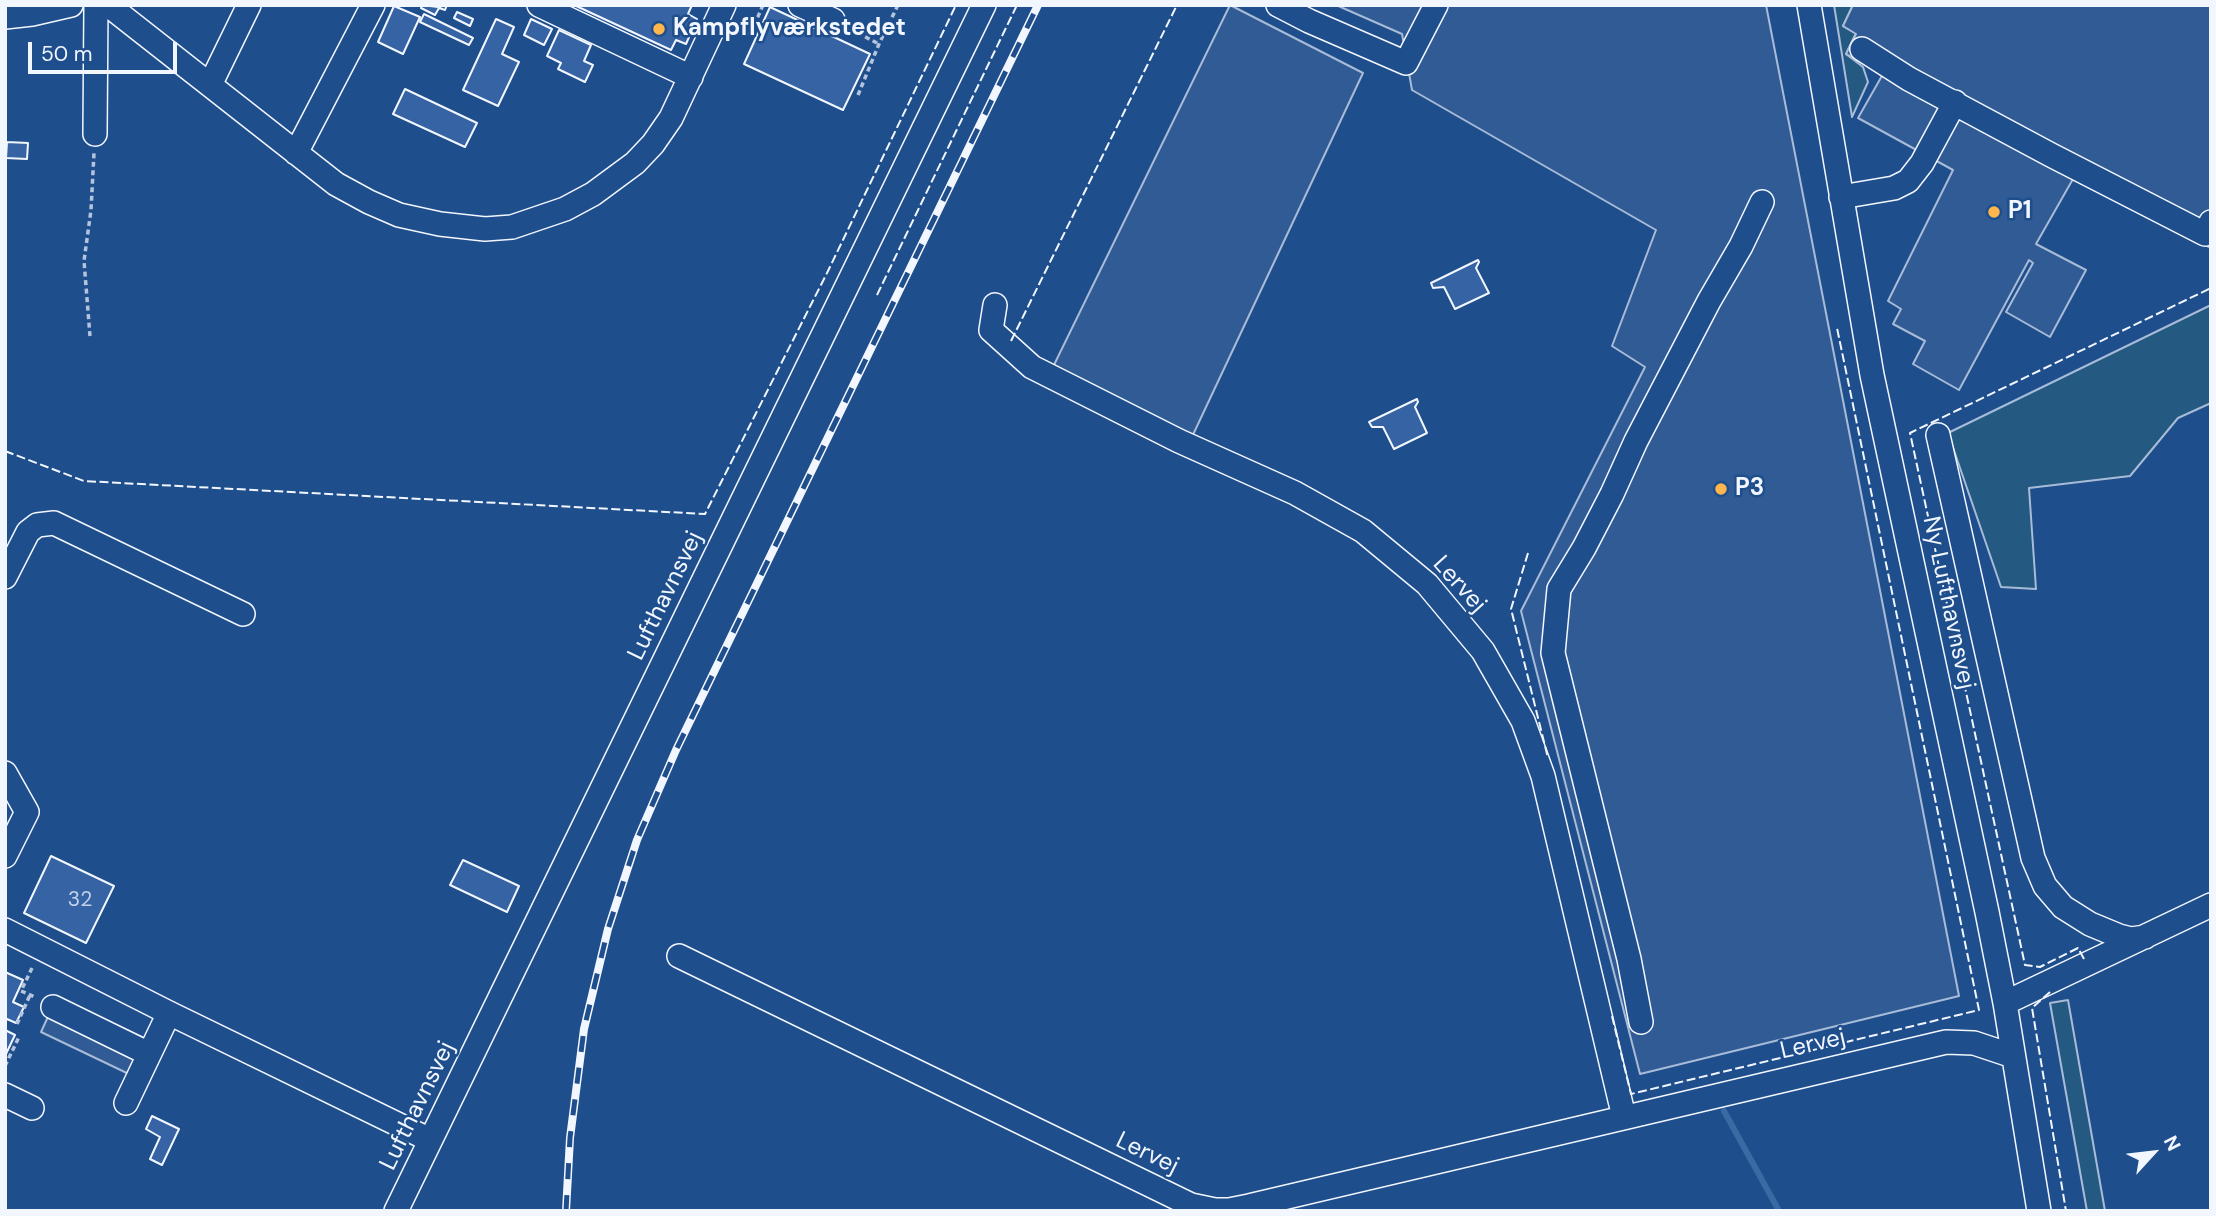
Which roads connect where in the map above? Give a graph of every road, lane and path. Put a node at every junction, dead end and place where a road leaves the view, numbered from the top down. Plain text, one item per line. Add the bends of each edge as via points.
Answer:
1 (71, 5) edge
2 (96, 5) edge
3 (108, 5) edge
4 (249, 5) edge
5 (373, 5) edge
6 (539, 5) edge
7 (724, 5) edge
8 (800, 5) edge
9 (898, 5) edge
10 (984, 5) edge
11 (1278, 5) edge
12 (1436, 5) edge
13 (1809, 5) edge
14 (5, 18) edge
15 (833, 20) joint
16 (879, 44) junction
17 (1862, 49) dead end
18 (691, 76) junction
19 (210, 85) junction
20 (858, 95) dead end
21 (1955, 102) junction
22 (94, 134) joint
23 (296, 153) junction
24 (1841, 197) junction
25 (1762, 202) dead end
26 (2211, 222) edge
27 (995, 305) dead end
28 (90, 336) dead end
29 (1937, 435) dead end
30 (5, 577) edge
31 (243, 614) dead end
32 (5, 773) edge
33 (5, 856) edge
34 (2211, 905) edge
35 (5, 930) edge
36 (2145, 937) junction
37 (679, 957) dead end
38 (34, 962) dead end
39 (30, 995) junction
40 (2005, 1003) junction
41 (53, 1007) joint
42 (169, 1013) junction
43 (1641, 1021) dead end
44 (17, 1024) dead end
45 (19, 1037) dead end
46 (149, 1054) junction
47 (2013, 1055) junction
48 (5, 1066) edge
49 (5, 1095) edge
50 (126, 1103) dead end
51 (32, 1108) dead end
52 (1624, 1117) junction
53 (430, 1140) junction
54 (396, 1211) edge
55 (2039, 1211) edge

1 - 14 street
2 - 22 street
3 - 19 street
4 - 19 street
5 - 23 street
6 - 18 street
7 - 18 street
8 - 15 street
9 - 16 path
10 - 53 street, Lufthavnsvej
11 - 12 street via 1406,63
13 - 24 street, Ny Lufthavnsvej
15 - 16 path
16 - 20 path
17 - 21 street
18 - 23 street via 671,118 635,163 565,209 512,227 451,226 398,215 336,184
19 - 23 street
21 - 24 street via 1908,181 1894,188
21 - 26 street via 2205,234
22 - 28 path via 84,261
24 - 40 street, Ny Lufthavnsvej via 1872,375
25 - 43 street via 1559,589 1553,653
27 - 52 street, Lervej via 991,330 1031,368 1295,493 1363,531 1427,584 1483,651 1523,721 1543,776
29 - 36 street via 2033,858 2045,886 2063,906 2119,936
30 - 31 street via 28,532 42,523 54,523
32 - 33 street via 27,812
34 - 36 street
35 - 42 street
36 - 40 street
37 - 52 street, Lervej via 1191,1205 1215,1210 1249,1206
38 - 39 path via 20,991
39 - 41 path
39 - 44 path
40 - 47 street, Ny Lufthavnsvej
41 - 46 street
42 - 46 street
42 - 53 street
45 - 48 path
46 - 50 street
47 - 52 street, Lervej via 1974,1043 1947,1042
47 - 55 street, Ny Lufthavnsvej
49 - 51 street
53 - 54 street, Lufthavnsvej

